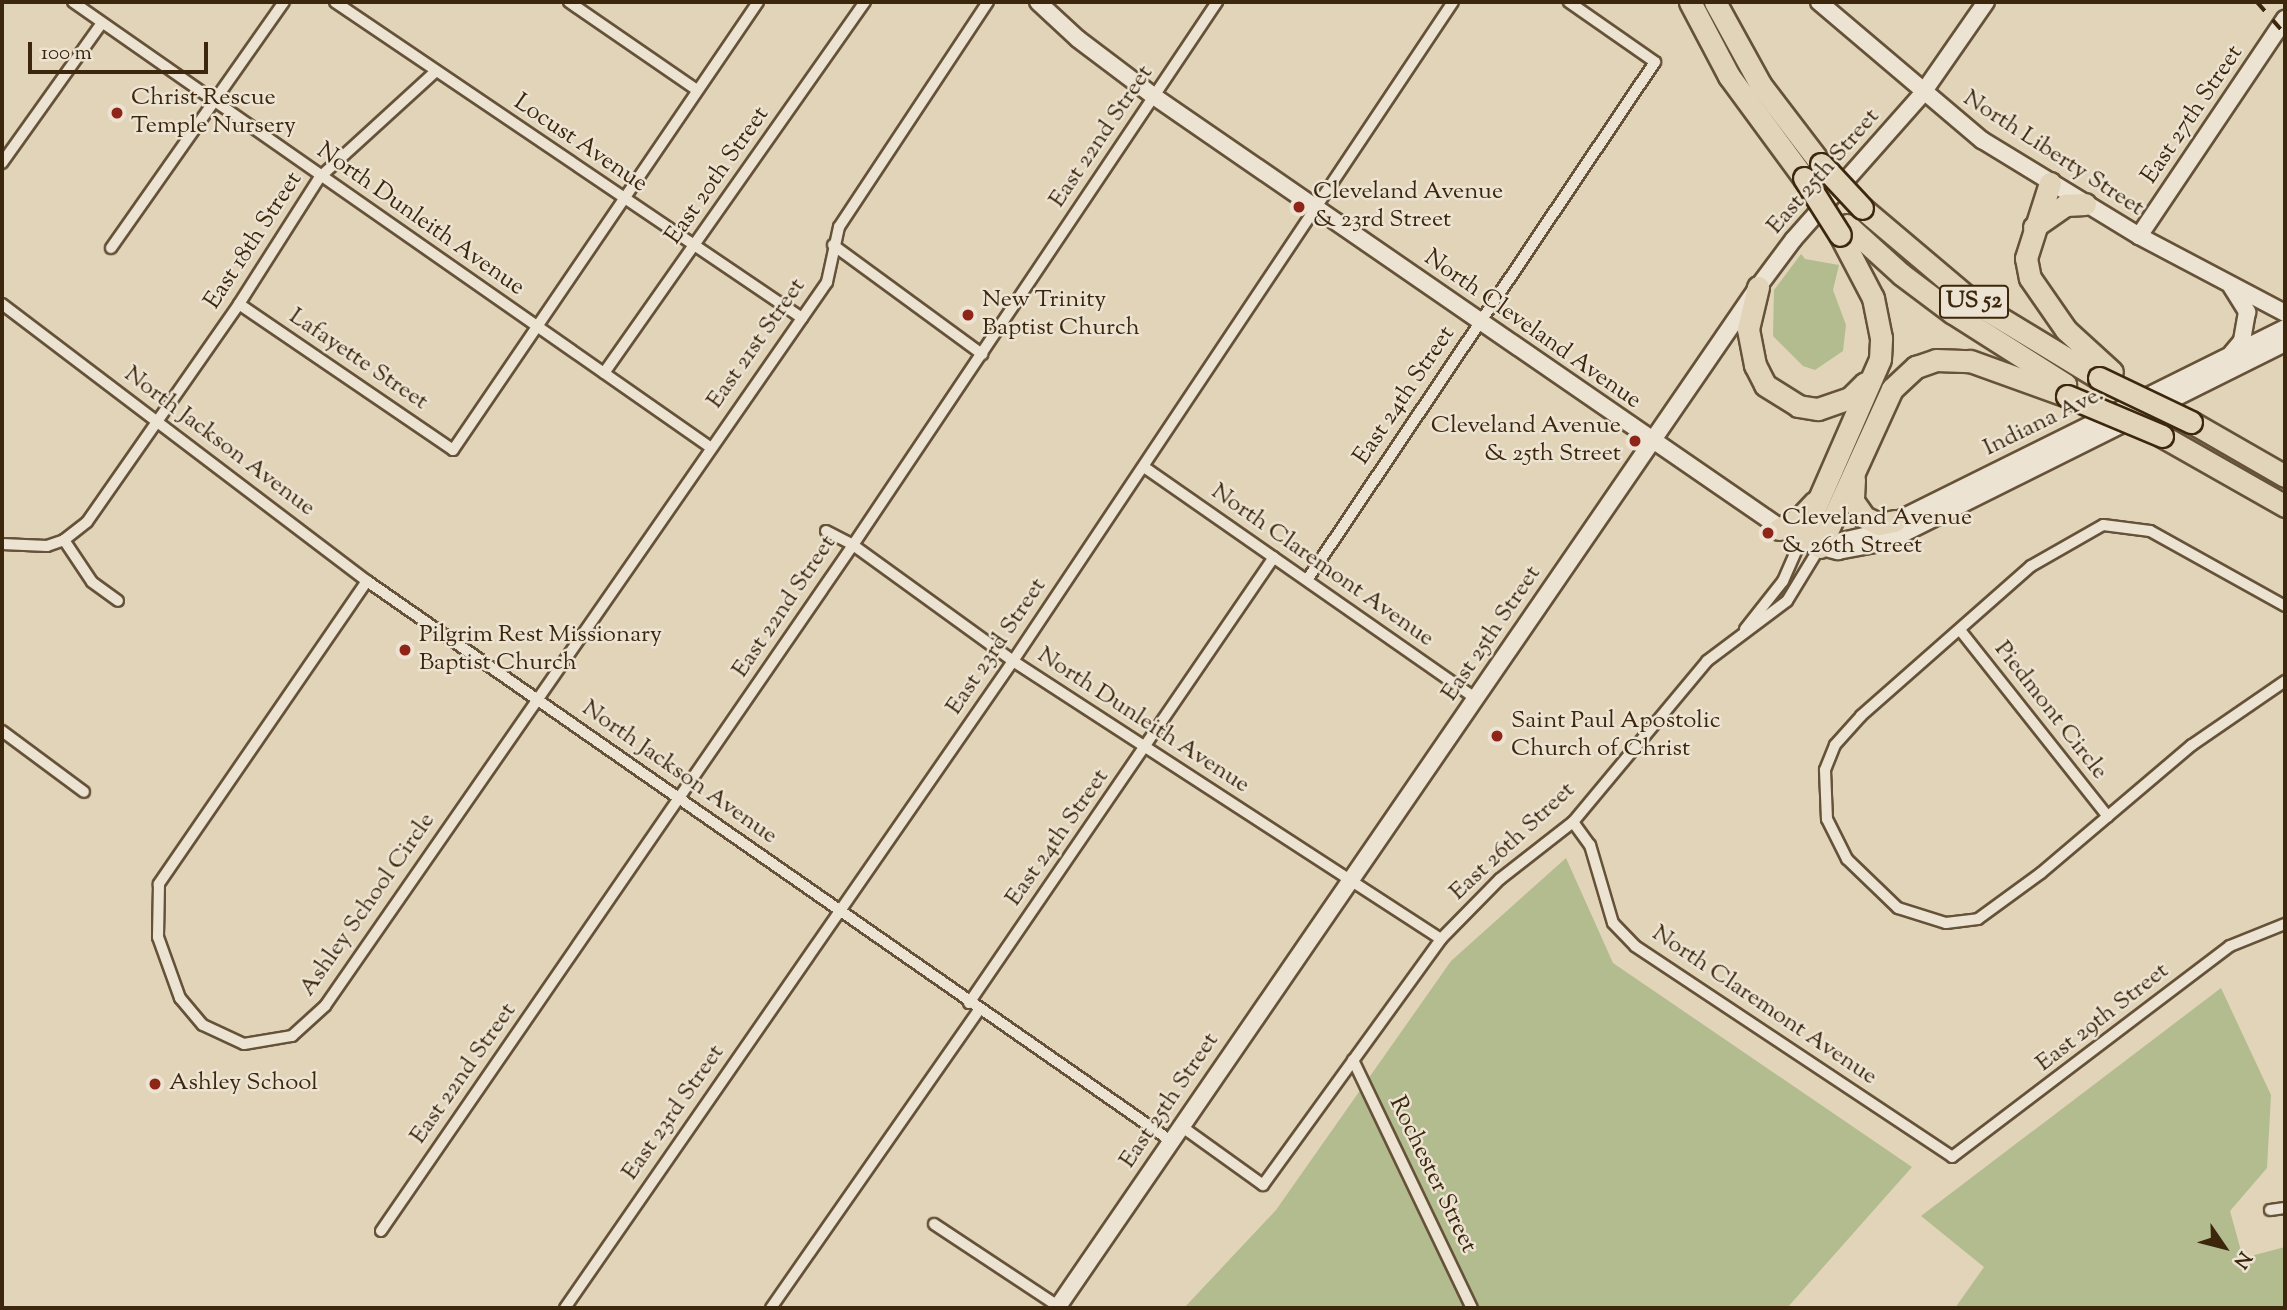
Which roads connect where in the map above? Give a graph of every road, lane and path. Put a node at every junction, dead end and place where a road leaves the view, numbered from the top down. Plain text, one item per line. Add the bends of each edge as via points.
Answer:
1 (73, 2) edge
2 (284, 2) edge
3 (335, 2) edge
4 (569, 2) edge
5 (758, 2) edge
6 (865, 2) edge
7 (988, 2) edge
8 (1038, 2) edge
9 (1217, 2) edge
10 (1453, 2) edge
11 (1569, 2) edge
12 (1690, 2) edge
13 (1715, 2) edge
14 (1819, 2) edge
15 (1986, 2) edge
16 (2285, 19) edge
17 (102, 23) junction
18 (436, 71) junction
19 (697, 90) junction
20 (1922, 94) junction
21 (1155, 97) junction
22 (213, 103) junction
23 (2, 163) edge
24 (320, 177) junction
25 (2050, 183) junction
26 (622, 198) junction
27 (2085, 204) junction
28 (1313, 208) junction
29 (2032, 229) junction
30 (1843, 230) junction
31 (2139, 236) junction
32 (833, 245) junction
33 (694, 247) junction
34 (111, 248) dead end
35 (2227, 282) junction
36 (1758, 288) junction
37 (2, 303) edge
38 (239, 304) junction
39 (2285, 313) edge
40 (802, 318) junction
41 (1481, 321) junction
42 (535, 325) junction
43 (2285, 328) edge
44 (2285, 343) edge
45 (982, 354) junction
46 (2223, 359) junction
47 (604, 373) junction
48 (2106, 375) junction
49 (1871, 377) junction
50 (2071, 393) junction
51 (156, 420) junction
52 (1651, 440) junction
53 (710, 447) junction
54 (1144, 467) junction
55 (1854, 476) junction
56 (2285, 476) edge
57 (1824, 488) junction
58 (2285, 506) edge
59 (1895, 521) junction
60 (1779, 529) junction
61 (826, 531) dead end
62 (64, 540) junction
63 (2, 544) edge
64 (1811, 544) junction
65 (853, 545) junction
66 (1274, 557) junction
67 (1307, 579) junction
68 (367, 581) junction
69 (118, 601) dead end
70 (2285, 606) edge
71 (1959, 630) junction
72 (1730, 644) junction
73 (1013, 661) junction
74 (2285, 681) edge
75 (536, 699) junction
76 (1476, 699) junction
77 (4, 736) edge
78 (1146, 747) junction
79 (84, 792) dead end
80 (680, 799) junction
81 (2108, 817) junction
82 (1573, 822) junction
83 (1347, 880) junction
84 (840, 910) junction
85 (2285, 924) edge
86 (1441, 939) junction
87 (969, 1003) junction
88 (979, 1010) junction
89 (1353, 1060) junction
90 (1181, 1126) junction
91 (1171, 1141) junction
92 (1952, 1157) joint
93 (2285, 1208) edge
94 (2270, 1210) dead end
95 (934, 1224) dead end
96 (382, 1231) dead end
97 (1058, 1307) edge
98 (565, 1308) edge
99 (771, 1308) edge
100 (1472, 1308) edge

1 - 17 street, North Dunleith Avenue
2 - 22 street
3 - 18 street, Locust Avenue
4 - 19 street
5 - 19 street
6 - 33 street, East 20th Street
7 - 32 street, East 21st Street via 839,228
8 - 21 street, North Cleveland Avenue via 1078,39
9 - 21 street, East 22nd Street
10 - 28 street, East 23rd Street
11 - 41 street, East 24th Street via 1655,62
12 - 30 highway, bridge via 1729,76
13 - 48 highway, US 52, bridge via 1760,84 1821,164 1862,208 1972,301
14 - 20 street, North Liberty Street
15 - 20 street, East 25th Street
16 - 31 street, East 27th Street
17 - 22 street, North Dunleith Avenue
17 - 23 street
18 - 24 street, East 18th Street
18 - 26 street, Locust Avenue
19 - 26 street
20 - 25 street, North Liberty Street via 1982,140
20 - 36 street, East 25th Street via 1793,240
21 - 28 street, North Cleveland Avenue
21 - 45 street, East 22nd Street
22 - 24 street, North Dunleith Avenue
22 - 34 street
24 - 38 street, East 18th Street
24 - 42 street, North Dunleith Avenue
25 - 27 street, North Liberty Street
25 - 29 highway
26 - 33 street, Locust Avenue
26 - 42 street
27 - 29 highway via 2066,205
27 - 31 street, North Liberty Street
28 - 41 street, North Cleveland Avenue
28 - 54 street, East 23rd Street
29 - 48 highway via 2026,258 2039,294
30 - 49 highway via 1880,323 1880,359
30 - 50 highway, US 52 via 1953,313
31 - 35 street, North Liberty Street
32 - 40 street, East 21st Street via 827,282
32 - 45 street
33 - 40 street, Locust Avenue
33 - 47 street, East 20th Street
35 - 39 street, North Liberty Street
35 - 46 street via 2243,301 2246,323 2238,348
36 - 49 highway via 1748,329 1755,365 1765,386 1798,406 1827,409 1850,398
36 - 52 street, East 25th Street
37 - 51 street, North Jackson Avenue
38 - 42 street, Lafayette Street via 453,450
38 - 51 street, East 18th Street
40 - 53 street, East 21st Street
41 - 52 street, North Cleveland Avenue
41 - 67 street, East 24th Street
42 - 47 street, North Dunleith Avenue
43 - 46 street, Indiana Ave.
44 - 64 street, Indiana Ave. via 1886,542 1851,550
45 - 65 street, East 22nd Street
46 - 59 street, Indiana Ave.
47 - 53 street, North Dunleith Avenue
48 - 56 highway, bridge
49 - 57 highway
50 - 55 highway via 1970,361 1926,362 1892,389
50 - 58 highway, bridge via 2162,436
51 - 62 street, East 18th Street via 87,522
51 - 68 street, North Jackson Avenue
52 - 60 street, North Cleveland Avenue
52 - 76 street, East 25th Street
53 - 75 street, East 21st Street
54 - 66 street, North Claremont Avenue
54 - 73 street, East 23rd Street
55 - 59 highway via 1857,511 1871,522
55 - 64 highway
57 - 60 highway via 1800,518
57 - 64 highway
59 - 64 street, Indiana Ave. via 1868,535
60 - 64 street, North Cleveland Avenue
61 - 65 street, North Dunleith Avenue
62 - 63 street via 35,547
62 - 69 street via 92,582
64 - 72 street
64 - 72 street via 1787,601
65 - 73 street, North Dunleith Avenue
65 - 80 street, East 22nd Street
66 - 67 street, North Claremont Avenue
66 - 78 street, East 24th Street
67 - 76 street, North Claremont Avenue
68 - 75 street, North Jackson Avenue
68 - 75 street, Ashley School Circle via 159,884 157,921 165,967 186,1007 213,1032 244,1044 272,1042 292,1035 316,1017
70 - 71 street, Piedmont Circle via 2150,531 2103,525 2031,566
71 - 81 street, Piedmont Circle
71 - 81 street, Piedmont Circle via 1861,716 1835,745 1825,771 1823,797 1827,819 1847,859 1898,908 1929,921 1962,923 1993,911
72 - 82 street, East 26th Street via 1687,681
73 - 78 street, North Dunleith Avenue
73 - 84 street, East 23rd Street
74 - 81 street, Piedmont Circle via 2192,745
75 - 80 street, North Jackson Avenue
76 - 83 street, East 25th Street
77 - 79 street
78 - 83 street, North Dunleith Avenue
78 - 87 street, East 24th Street
80 - 84 street, North Jackson Avenue
80 - 96 street, East 22nd Street
82 - 86 street, East 26th Street via 1500,879
82 - 92 street, North Claremont Avenue via 1590,845 1613,923 1635,946
83 - 86 street, North Dunleith Avenue
83 - 90 street, East 25th Street
84 - 87 street, North Jackson Avenue
84 - 98 street, East 23rd Street
85 - 92 street, East 29th Street via 2230,946
86 - 89 street, East 26th Street
87 - 88 street, North Jackson Avenue
88 - 91 street, North Jackson Avenue
88 - 99 street
89 - 90 street, East 26th Street via 1263,1185
89 - 100 street, Rochester Street
90 - 91 street, East 25th Street
91 - 97 street, East 25th Street
93 - 94 street
95 - 97 street

